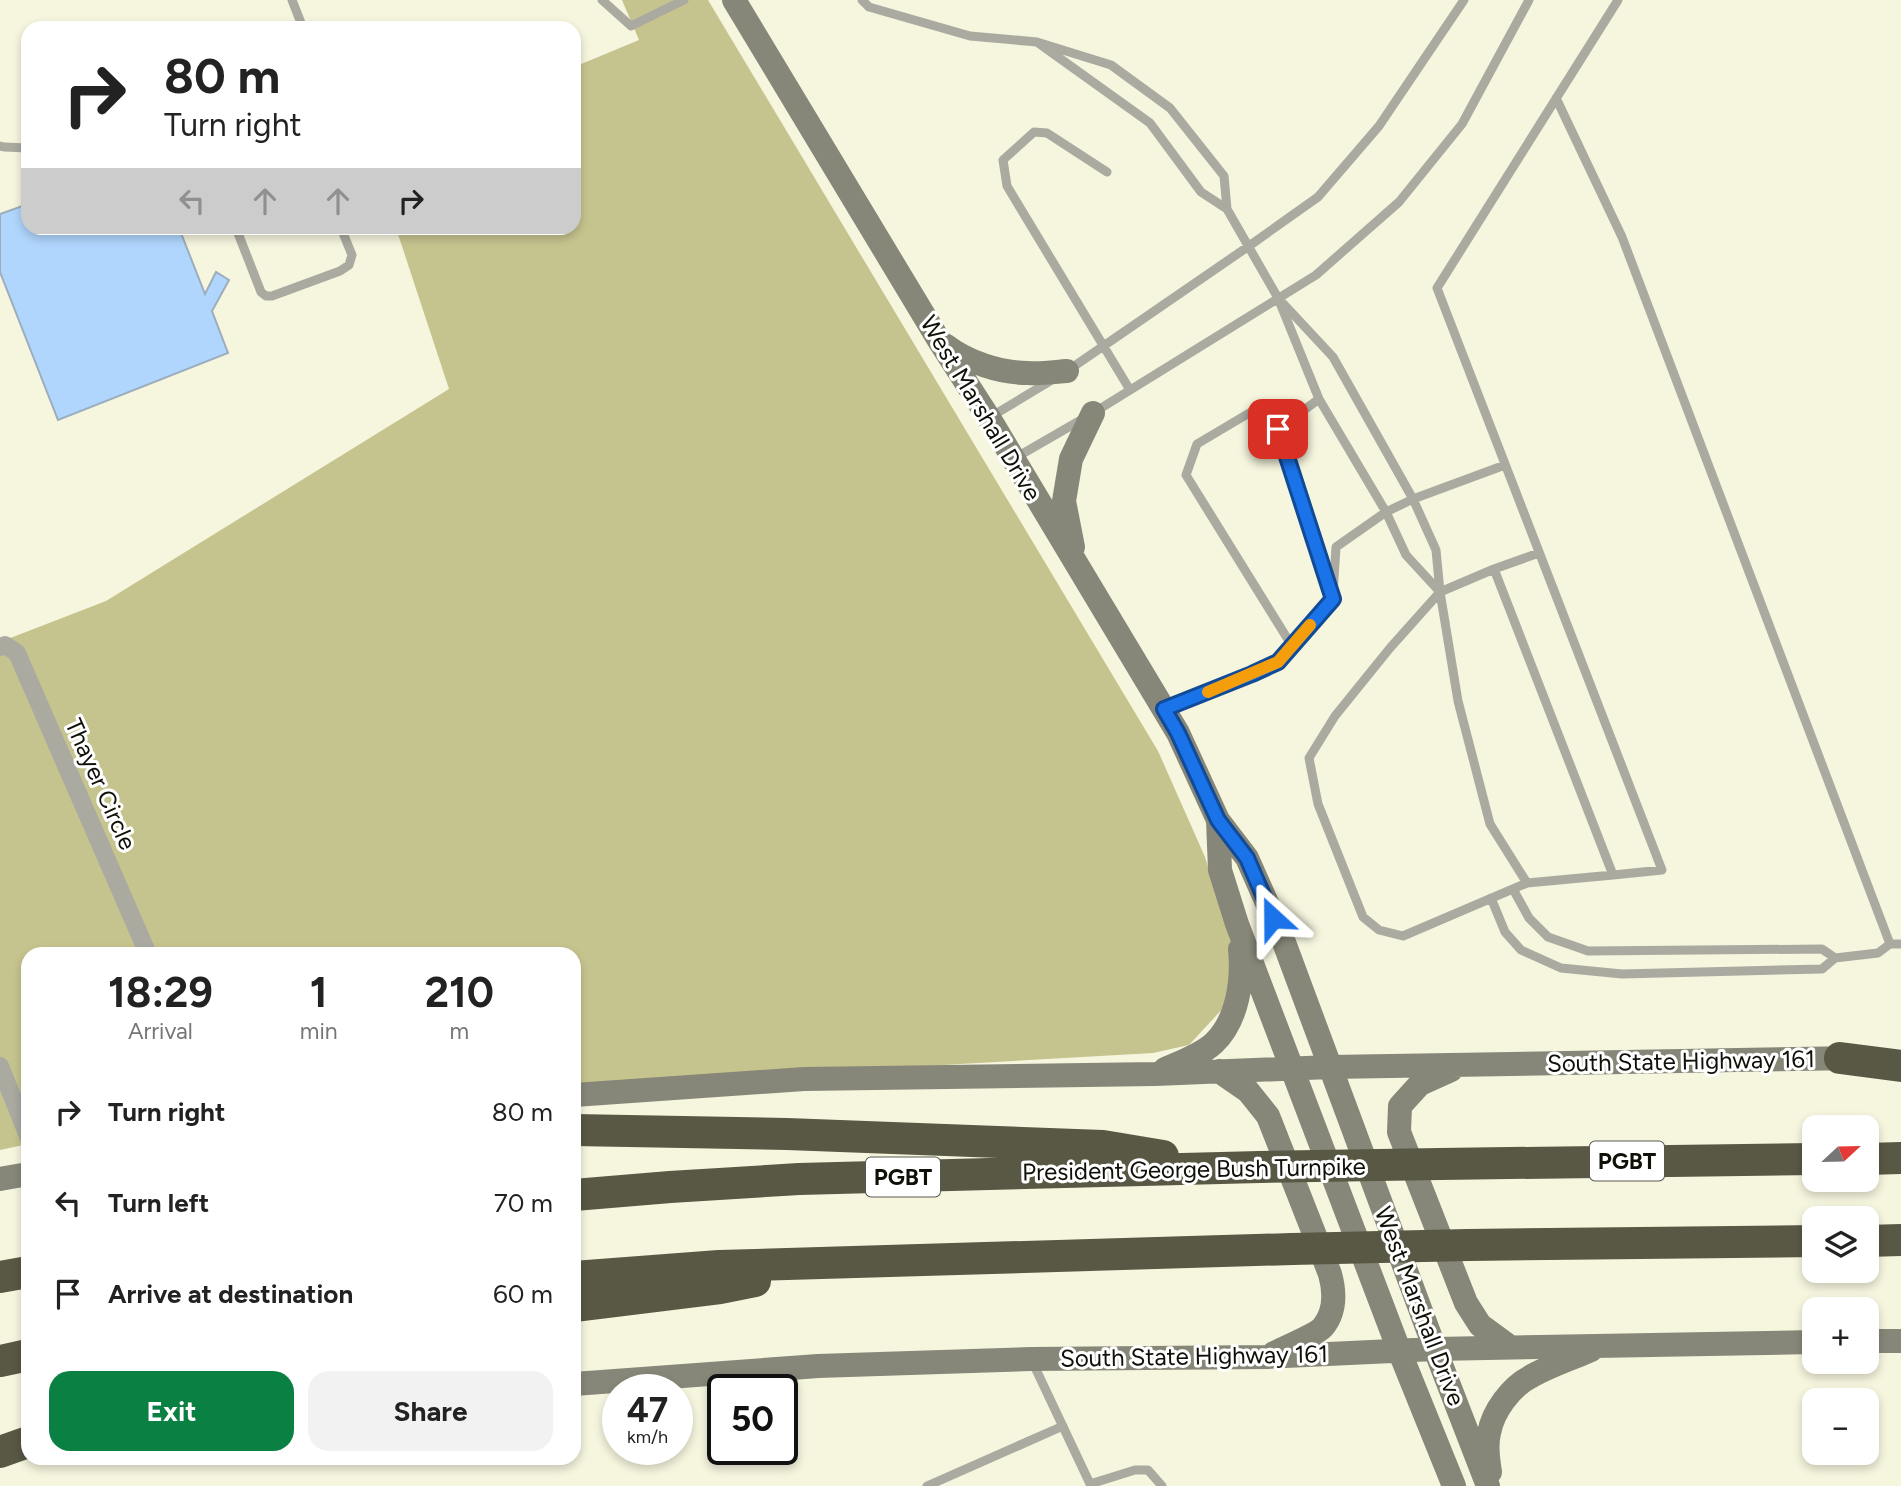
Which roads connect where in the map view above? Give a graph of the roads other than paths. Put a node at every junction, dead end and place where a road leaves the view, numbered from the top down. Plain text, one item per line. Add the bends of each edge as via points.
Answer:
1 (292, 0) edge
2 (602, 0) edge
3 (684, 0) edge
4 (734, 0) edge
5 (862, 0) edge
6 (1464, 0) edge
7 (1529, 0) edge
8 (1618, 0) edge
9 (300, 21) edge
10 (1037, 42) junction
11 (1556, 98) junction
12 (0, 146) edge
13 (21, 148) edge
14 (1107, 172) dead end
15 (1227, 209) junction
16 (239, 235) edge
17 (344, 235) edge
18 (1250, 246) junction
19 (1278, 298) junction
20 (940, 342) junction
21 (1102, 347) junction
22 (1067, 371) junction
23 (1130, 390) junction
24 (1319, 399) junction
25 (1093, 413) junction
26 (989, 418) junction
27 (1278, 429) junction
28 (1013, 459) junction
29 (1505, 466) junction
30 (1413, 499) junction
31 (1386, 512) junction
32 (1539, 553) junction
33 (1076, 565) junction
34 (1494, 569) junction
35 (1440, 592) junction
36 (1333, 599) junction
37 (0, 646) edge
38 (1292, 646) junction
39 (1164, 709) junction
40 (1218, 820) junction
41 (1613, 875) junction
42 (1527, 883) junction
43 (1513, 889) junction
44 (1491, 898) junction
45 (1237, 924) junction
46 (1890, 944) junction
47 (1901, 944) edge
48 (145, 947) edge
49 (1835, 958) junction
50 (1840, 1058) junction
51 (1901, 1058) edge
52 (0, 1066) edge
53 (1330, 1066) junction
54 (1461, 1066) junction
55 (1901, 1066) edge
56 (1292, 1069) junction
57 (1219, 1072) junction
58 (1155, 1074) junction
59 (581, 1095) edge
60 (21, 1118) edge
61 (581, 1129) edge
62 (1880, 1158) edge
63 (1901, 1158) edge
64 (1802, 1159) edge
65 (1247, 1168) junction
66 (21, 1175) edge
67 (0, 1179) edge
68 (581, 1194) edge
69 (1901, 1240) edge
70 (1802, 1241) edge
71 (1879, 1241) edge
72 (845, 1261) junction
73 (21, 1273) edge
74 (581, 1276) edge
75 (0, 1277) edge
76 (581, 1305) edge
77 (1901, 1340) edge
78 (1879, 1341) edge
79 (1802, 1342) edge
80 (1600, 1346) junction
81 (1510, 1347) junction
82 (1435, 1349) junction
83 (1399, 1350) junction
84 (21, 1356) edge
85 (1267, 1357) junction
86 (1031, 1359) junction
87 (0, 1361) edge
88 (581, 1383) edge
89 (1063, 1426) junction
90 (21, 1444) edge
91 (0, 1452) edge
92 (21, 1453) edge
93 (0, 1457) edge
94 (1090, 1485) edge
95 (927, 1486) edge
96 (1162, 1486) edge
97 (1454, 1486) edge
98 (1491, 1486) edge

1 - 9 lane
2 - 3 lane via 631,26
4 - 20 main road, West Marshall Drive
5 - 10 lane via 869,7 970,36
6 - 18 lane via 1379,125 1318,197
7 - 19 lane via 1462,124 1399,202 1316,275
8 - 11 lane
10 - 15 lane via 1150,123 1201,192
10 - 15 lane via 1111,65 1170,108 1224,176
11 - 29 lane via 1437,288
11 - 46 lane via 1622,237
12 - 13 lane
14 - 21 lane via 1047,133 1034,132 1003,160 1007,187
15 - 18 lane
16 - 17 lane via 261,292 272,296 349,265 352,255
18 - 19 lane
18 - 21 lane
19 - 23 lane
19 - 24 lane
19 - 30 lane via 1332,357
20 - 22 main road via 959,356 995,368 1027,373
20 - 26 main road, West Marshall Drive
21 - 22 lane
21 - 23 lane
22 - 26 lane
23 - 25 lane
24 - 27 lane
24 - 31 lane
25 - 28 lane
25 - 33 main road via 1071,459 1063,501
26 - 28 main road, West Marshall Drive
27 - 36 lane
27 - 38 lane via 1256,409 1197,444 1186,475
28 - 33 main road, West Marshall Drive
29 - 30 lane
29 - 32 lane
30 - 31 lane
30 - 35 lane via 1436,550
31 - 35 lane via 1406,555
31 - 36 lane via 1336,547
32 - 34 lane
32 - 41 lane via 1662,870
33 - 39 main road, West Marshall Drive
34 - 35 lane
34 - 41 lane
35 - 42 lane via 1458,701 1490,824
35 - 44 lane via 1335,716 1309,758 1318,804 1363,917 1379,930 1403,936
36 - 38 lane
37 - 48 street, Thayer Circle via 17,653
38 - 39 lane via 1278,662
39 - 40 main road, West Marshall Drive
40 - 45 main road, West Marshall Drive via 1220,870
40 - 53 main road, West Marshall Drive via 1247,858
41 - 42 lane
42 - 43 lane
43 - 44 lane
43 - 49 lane via 1548,937 1588,951 1822,949
44 - 49 lane via 1505,933 1521,950 1562,968 1622,974 1822,969
45 - 56 main road, West Marshall Drive
45 - 58 main road via 1242,967 1228,1023 1214,1043
46 - 47 lane
46 - 49 lane via 1878,953
50 - 51 main road, South State Highway 161
50 - 54 main road, South State Highway 161
50 - 55 highway
52 - 60 street
53 - 54 main road, South State Highway 161
53 - 56 main road
53 - 82 main road, West Marshall Drive
54 - 81 main road via 1420,1084 1400,1106 1399,1132 1465,1303 1480,1325
56 - 57 main road
56 - 83 main road, West Marshall Drive
57 - 58 main road
57 - 85 main road via 1248,1091 1268,1116 1334,1288 1334,1305 1323,1328
58 - 59 main road via 804,1079
61 - 65 highway via 1103,1146
62 - 63 highway
64 - 65 highway, President George Bush Turnpike / PGBT, bridge
65 - 68 highway, President George Bush Turnpike / PGBT via 799,1179
66 - 67 main road
69 - 71 highway
70 - 72 highway, bridge
72 - 74 highway
72 - 76 highway via 720,1288
73 - 75 highway
77 - 78 main road
79 - 80 main road, South State Highway 161
80 - 81 main road, South State Highway 161
80 - 98 main road via 1529,1377 1510,1393 1489,1433
81 - 82 main road, South State Highway 161
82 - 83 main road, South State Highway 161
82 - 98 main road, West Marshall Drive
83 - 85 main road, South State Highway 161
83 - 97 main road, West Marshall Drive
84 - 87 highway
85 - 86 main road, South State Highway 161
86 - 88 main road, South State Highway 161 via 818,1366
86 - 89 lane
89 - 94 lane
89 - 95 lane
90 - 91 highway
92 - 93 main road
94 - 96 lane via 1135,1469 1148,1470

